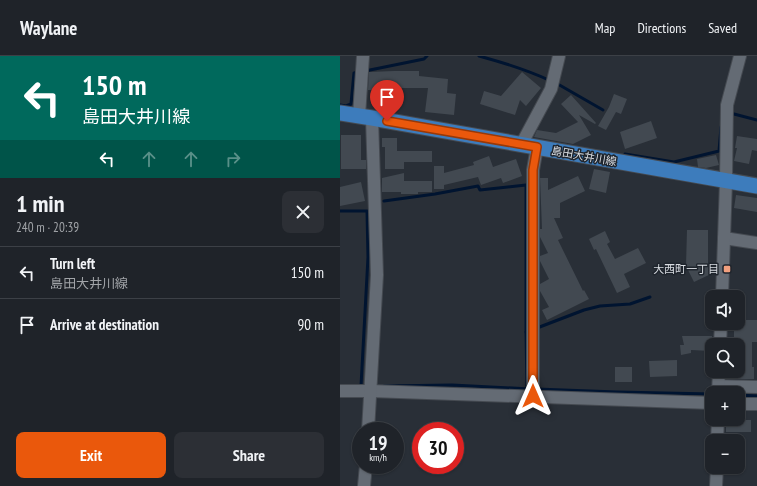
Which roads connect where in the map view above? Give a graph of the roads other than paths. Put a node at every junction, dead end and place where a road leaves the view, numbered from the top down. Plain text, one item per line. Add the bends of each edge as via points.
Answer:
1 (363, 56) edge
2 (559, 56) edge
3 (740, 56) edge
4 (340, 113) edge
5 (365, 117) junction
6 (521, 145) junction
7 (537, 147) junction
8 (726, 181) junction
9 (757, 186) edge
10 (724, 238) junction
11 (757, 243) edge
12 (722, 290) edge
13 (757, 387) edge
14 (745, 388) edge
15 (371, 391) junction
16 (340, 392) edge
17 (533, 396) junction
18 (705, 403) edge
19 (745, 404) edge
20 (757, 404) edge
21 (369, 422) edge
22 (365, 474) edge
23 (717, 474) edge
24 (364, 486) edge
25 (716, 486) edge

1 - 5 street
2 - 6 street via 551,89
3 - 8 street via 727,105
4 - 5 main road, 島田大井川線
5 - 6 main road, 島田大井川線
5 - 15 street via 377,275
6 - 7 main road, 島田大井川線
7 - 8 main road, 島田大井川線
7 - 17 street via 533,170
8 - 9 main road, 島田大井川線
8 - 10 street
10 - 11 street
10 - 12 street
13 - 14 street
15 - 16 street
15 - 17 street
15 - 21 street
17 - 18 street
19 - 20 street
22 - 24 street
23 - 25 street

